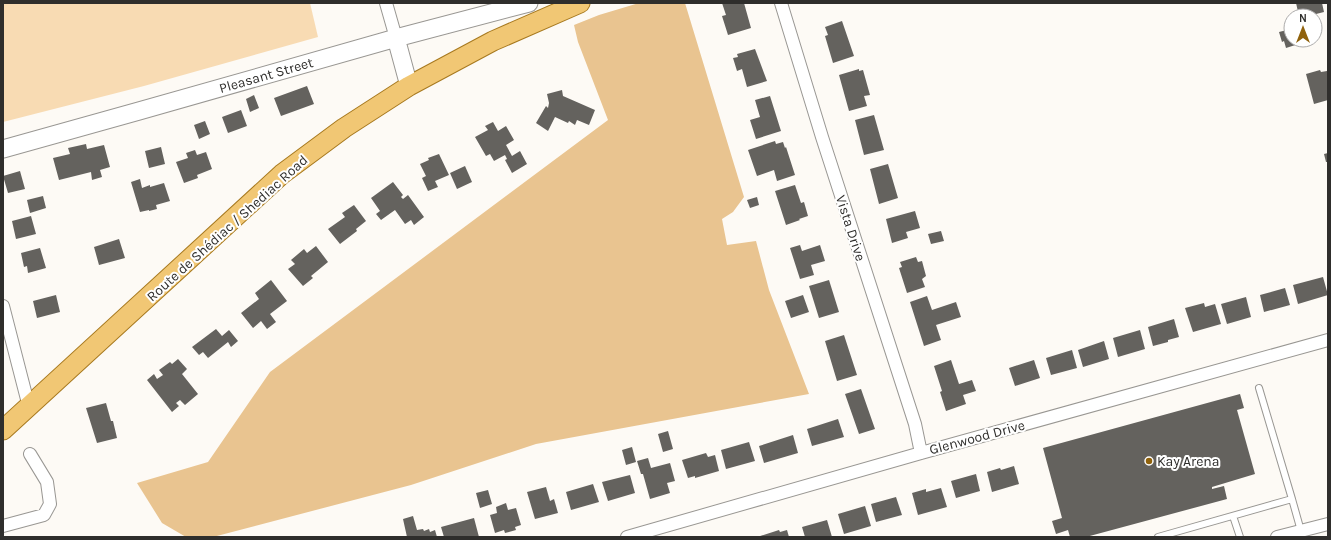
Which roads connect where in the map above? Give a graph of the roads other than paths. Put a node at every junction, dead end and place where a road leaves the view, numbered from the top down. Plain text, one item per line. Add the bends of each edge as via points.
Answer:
1 (386, 3) edge
2 (529, 3) edge
3 (580, 3) edge
4 (781, 3) edge
5 (396, 38) junction
6 (409, 86) junction
7 (3, 149) edge
8 (3, 306) edge
9 (1328, 340) edge
10 (1259, 388) dead end
11 (29, 407) junction
12 (3, 430) edge
13 (921, 453) junction
14 (30, 454) dead end
15 (1292, 499) junction
16 (1233, 516) junction
17 (1328, 524) edge
18 (3, 526) edge
19 (1302, 534) edge
20 (627, 537) edge
21 (1158, 537) edge
22 (1240, 537) edge
23 (1277, 537) edge

1 - 5 street
2 - 5 street, Pleasant Street
3 - 6 main road, Route de Shédiac / Shediac Road via 493,40
4 - 13 street, Vista Drive via 915,424
5 - 6 street
5 - 7 street, Pleasant Street
6 - 11 main road, Route de Shédiac / Shediac Road via 344,128 282,174
8 - 11 street
9 - 13 street, Glenwood Drive
10 - 15 lane
11 - 12 main road, Route de Shédiac / Shediac Road
13 - 20 street, Glenwood Drive
14 - 18 street via 47,482 50,504 44,515
15 - 16 lane
15 - 19 lane
16 - 21 lane
16 - 22 lane
17 - 19 street
19 - 23 street

